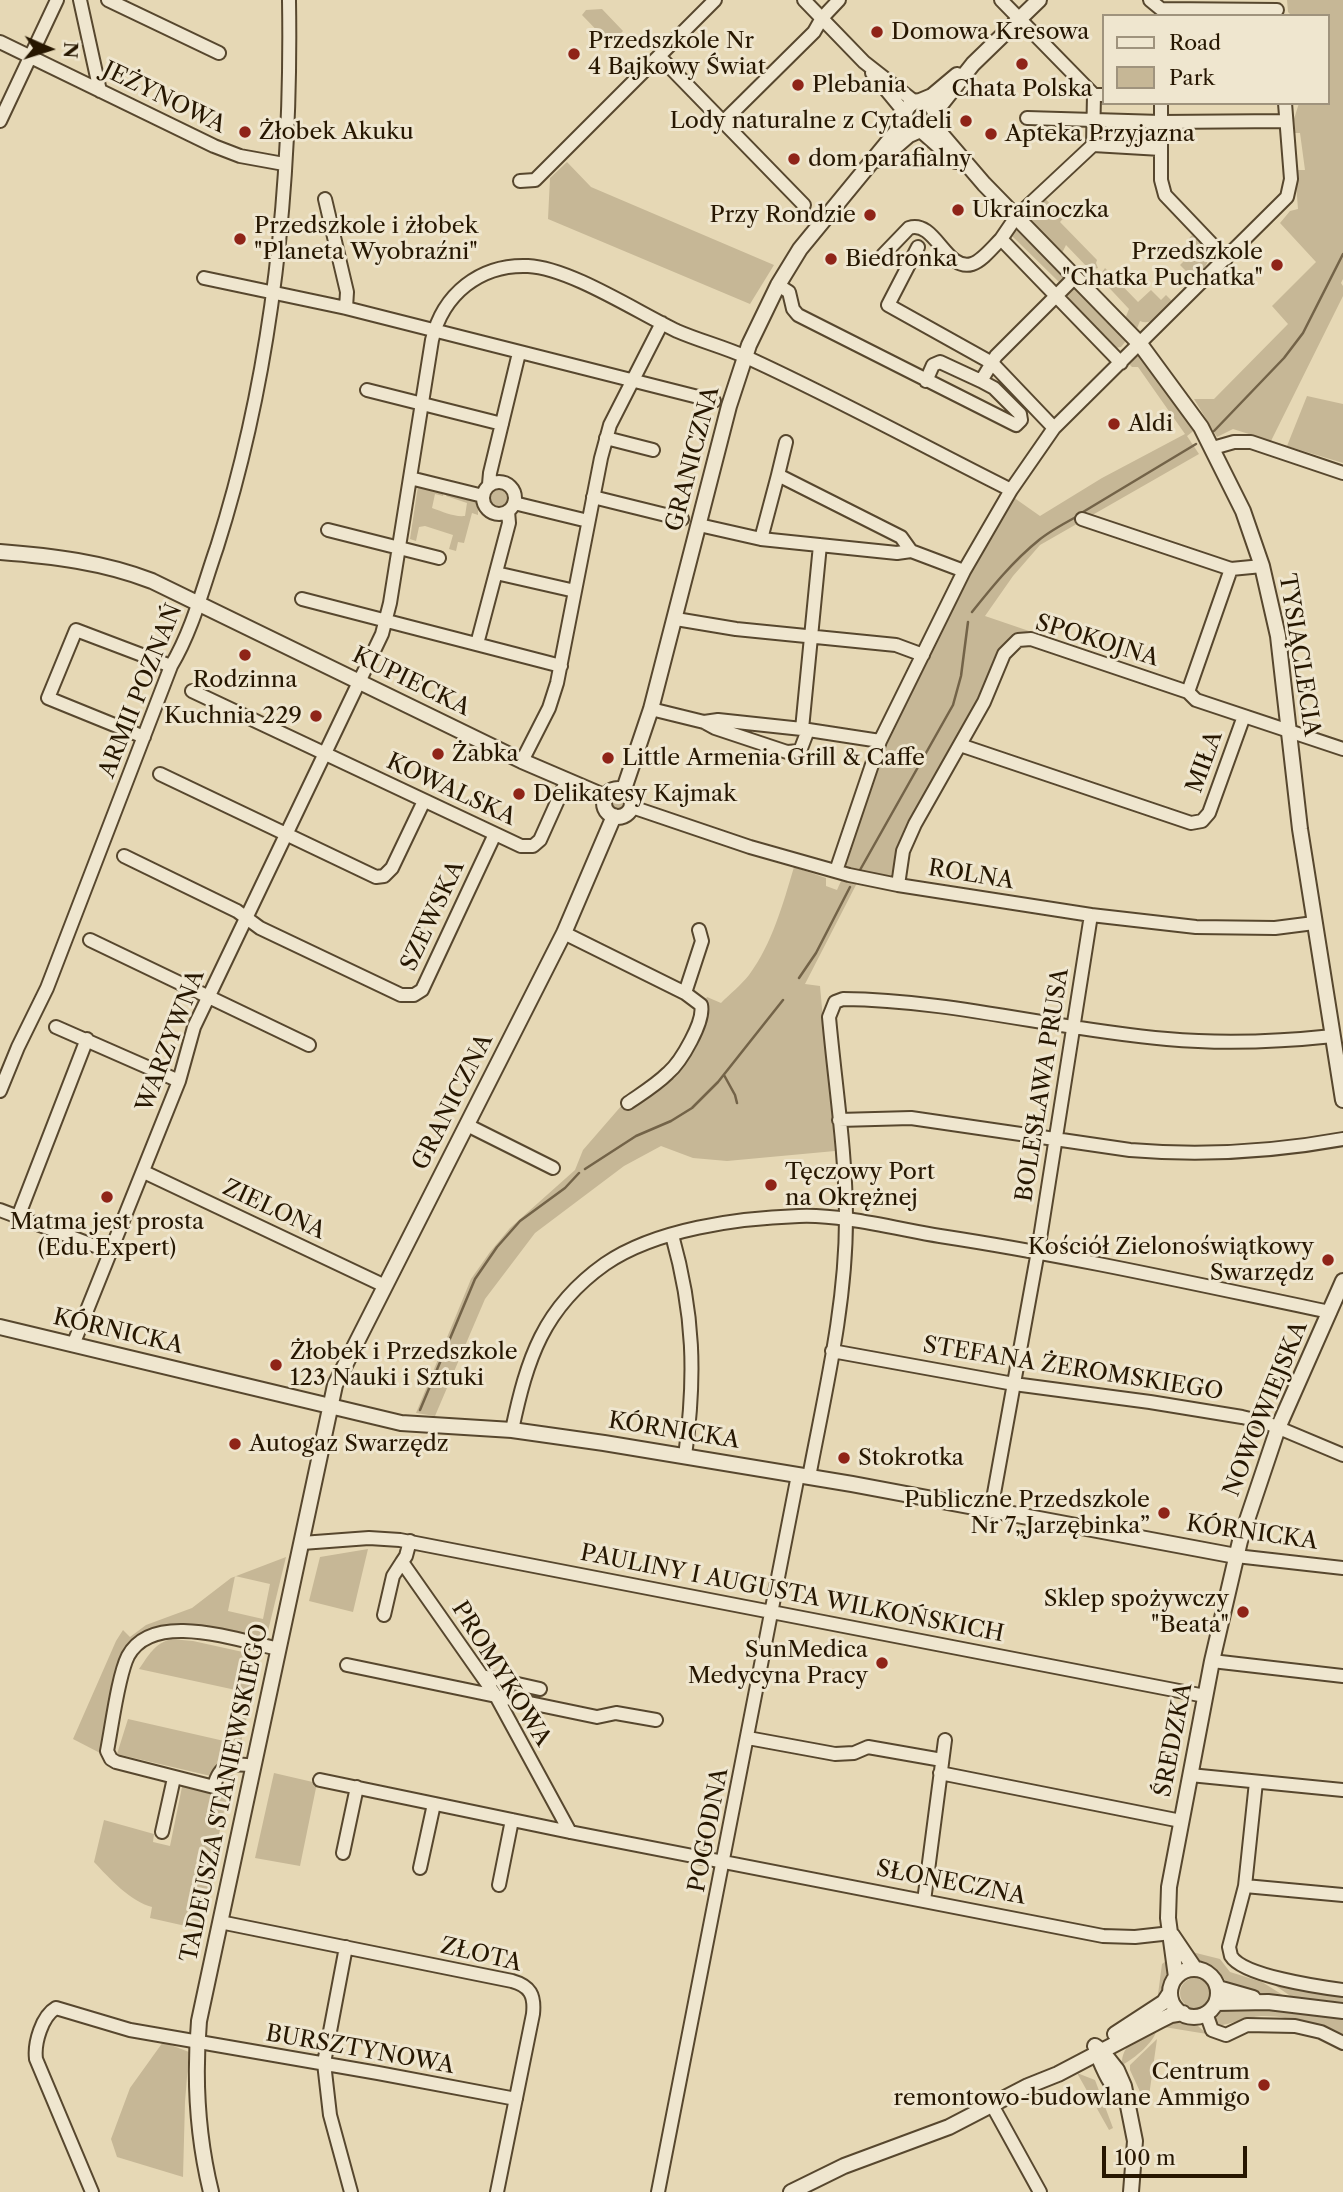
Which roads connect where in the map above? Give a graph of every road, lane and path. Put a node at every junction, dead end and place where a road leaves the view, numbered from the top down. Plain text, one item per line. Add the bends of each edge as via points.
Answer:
1 (57, 0) edge
2 (80, 0) edge
3 (108, 0) edge
4 (289, 0) edge
5 (715, 0) edge
6 (804, 0) edge
7 (839, 0) edge
8 (1001, 0) edge
9 (1039, 0) edge
10 (1150, 0) edge
11 (1277, 8) edge
12 (1161, 13) edge
13 (822, 19) junction
14 (1020, 19) junction
15 (0, 42) edge
16 (219, 53) dead end
17 (30, 56) junction
18 (659, 56) junction
19 (864, 62) junction
20 (973, 64) junction
21 (100, 90) junction
22 (1099, 95) edge
23 (917, 102) junction
24 (1161, 105) edge
25 (1285, 105) edge
26 (905, 116) junction
27 (1027, 118) dead end
28 (934, 119) junction
29 (1093, 120) junction
30 (0, 121) edge
31 (1286, 121) junction
32 (1161, 122) junction
33 (723, 123) junction
34 (920, 131) junction
35 (1093, 145) junction
36 (1161, 149) junction
37 (284, 164) junction
38 (867, 169) junction
39 (520, 181) dead end
40 (984, 184) junction
41 (325, 199) dead end
42 (804, 205) dead end
43 (1016, 217) junction
44 (1001, 239) junction
45 (918, 247) dead end
46 (883, 255) dead end
47 (1226, 259) junction
48 (1075, 277) junction
49 (205, 278) dead end
50 (778, 285) junction
51 (273, 291) junction
52 (1056, 296) junction
53 (346, 308) junction
54 (662, 323) junction
55 (434, 331) junction
56 (1140, 344) junction
57 (519, 353) junction
58 (745, 356) junction
59 (992, 363) junction
60 (1121, 363) junction
61 (926, 381) junction
62 (981, 381) junction
63 (632, 382) junction
64 (367, 390) dead end
65 (714, 401) dead end
66 (421, 404) junction
67 (502, 424) junction
68 (1054, 428) junction
69 (606, 438) junction
70 (786, 442) dead end
71 (1213, 448) junction
72 (653, 450) dead end
73 (1343, 473) edge
74 (778, 475) junction
75 (410, 478) junction
76 (486, 490) junction
77 (1012, 490) junction
78 (593, 497) junction
79 (511, 507) junction
80 (682, 519) dead end
81 (1082, 519) dead end
82 (588, 521) junction
83 (699, 525) junction
84 (328, 530) dead end
85 (761, 539) junction
86 (820, 545) junction
87 (399, 548) junction
88 (911, 551) junction
89 (0, 552) edge
90 (439, 558) dead end
91 (1262, 566) junction
92 (1231, 569) junction
93 (964, 571) junction
94 (496, 573) junction
95 (575, 591) junction
96 (302, 599) dead end
97 (199, 602) junction
98 (676, 619) junction
99 (386, 621) junction
100 (811, 637) junction
101 (477, 644) junction
102 (923, 655) junction
103 (171, 666) junction
104 (561, 666) junction
105 (359, 682) junction
106 (192, 691) dead end
107 (1188, 692) junction
108 (651, 709) junction
109 (1244, 716) junction
110 (704, 722) junction
111 (805, 729) junction
112 (1289, 730) junction
113 (144, 737) junction
114 (880, 741) junction
115 (960, 745) junction
116 (1343, 749) edge
117 (323, 753) junction
118 (522, 761) junction
119 (160, 774) dead end
120 (566, 782) junction
121 (624, 789) junction
122 (606, 797) junction
123 (424, 801) junction
124 (632, 807) junction
125 (614, 816) junction
126 (285, 834) junction
127 (495, 834) junction
128 (124, 856) dead end
129 (836, 871) junction
130 (898, 885) junction
131 (1091, 915) junction
132 (246, 917) junction
133 (1314, 923) junction
134 (699, 930) dead end
135 (564, 933) junction
136 (90, 940) dead end
137 (685, 993) junction
138 (208, 996) junction
139 (57, 1027) dead end
140 (1073, 1027) junction
141 (1333, 1036) junction
142 (88, 1039) junction
143 (309, 1045) dead end
144 (179, 1081) junction
145 (0, 1091) edge
146 (1343, 1100) edge
147 (628, 1103) dead end
148 (839, 1120) junction
149 (467, 1125) junction
150 (1056, 1139) junction
151 (1343, 1139) edge
152 (553, 1168) dead end
153 (144, 1172) junction
154 (0, 1210) edge
155 (18, 1217) junction
156 (846, 1221) junction
157 (673, 1235) junction
158 (1038, 1251) junction
159 (111, 1252) junction
160 (1343, 1281) edge
161 (385, 1286) junction
162 (1330, 1312) junction
163 (0, 1327) edge
164 (73, 1345) junction
165 (832, 1351) junction
166 (1014, 1384) junction
167 (331, 1406) junction
168 (1278, 1428) junction
169 (512, 1430) junction
170 (1343, 1455) edge
171 (685, 1456) junction
172 (804, 1476) junction
173 (991, 1510) junction
174 (410, 1541) junction
175 (302, 1543) junction
176 (1236, 1556) junction
177 (402, 1562) junction
178 (1343, 1568) edge
179 (773, 1612) junction
180 (384, 1615) dead end
181 (279, 1649) junction
182 (1212, 1661) junction
183 (347, 1665) dead end
184 (482, 1676) junction
185 (1343, 1676) edge
186 (540, 1689) dead end
187 (496, 1696) junction
188 (1205, 1696) junction
189 (656, 1720) dead end
190 (748, 1738) junction
191 (945, 1740) dead end
192 (254, 1766) junction
193 (941, 1767) junction
194 (1190, 1775) junction
195 (174, 1778) junction
196 (320, 1780) dead end
197 (1256, 1782) junction
198 (357, 1787) junction
199 (1343, 1790) edge
200 (434, 1804) junction
201 (512, 1820) junction
202 (1181, 1821) junction
203 (162, 1832) dead end
204 (570, 1832) junction
205 (343, 1853) dead end
206 (724, 1862) junction
207 (420, 1868) dead end
208 (499, 1885) dead end
209 (1245, 1886) junction
210 (1343, 1895) edge
211 (924, 1901) junction
212 (220, 1922) junction
213 (1171, 1933) junction
214 (346, 1947) junction
215 (1195, 1969) junction
216 (1176, 1977) junction
217 (1343, 1990) edge
218 (1170, 1993) junction
219 (1213, 2001) junction
220 (1343, 2011) edge
221 (1183, 2013) junction
222 (197, 2043) junction
223 (1119, 2043) junction
224 (1343, 2043) edge
225 (1098, 2050) junction
226 (324, 2063) junction
227 (1117, 2070) junction
228 (516, 2099) junction
229 (1127, 2103) junction
230 (992, 2105) junction
231 (92, 2192) edge
232 (211, 2192) edge
233 (351, 2192) edge
234 (497, 2192) edge
235 (659, 2192) edge
236 (791, 2192) edge
237 (1040, 2192) edge
238 (1131, 2192) edge

1 - 17 street
2 - 21 street
3 - 16 street
4 - 37 street, ARMII POZNAŃ
5 - 18 street
6 - 13 street
7 - 13 street
8 - 14 street
9 - 14 street
10 - 12 street
11 - 12 street
13 - 19 street
13 - 33 street
14 - 20 street
14 - 22 street
15 - 17 street, JEŻYNOWA
17 - 21 street, JEŻYNOWA
17 - 30 street
18 - 33 street
18 - 39 street via 535,180
19 - 23 street
19 - 26 street
20 - 23 street
20 - 28 street
21 - 37 street, JEŻYNOWA via 226,151
22 - 29 street
23 - 26 street
23 - 28 street via 931,106
24 - 32 street
25 - 31 street
26 - 34 street via 907,125
26 - 38 street, GRANICZNA
27 - 29 street
28 - 34 street via 929,128
28 - 40 street, TYSIĄCLECIA
29 - 32 street
29 - 35 street
31 - 32 street
31 - 47 street via 1289,194
32 - 36 street
33 - 42 street
34 - 38 street, GRANICZNA
34 - 40 street, TYSIĄCLECIA
35 - 36 street
35 - 43 street
36 - 47 street via 1161,187 1167,200
37 - 51 street, ARMII POZNAŃ
38 - 50 street, GRANICZNA via 809,237
40 - 43 street, TYSIĄCLECIA
41 - 53 street via 347,292
43 - 44 street
43 - 48 street, TYSIĄCLECIA
44 - 46 street via 968,266 944,251 927,230 914,226
44 - 52 street
45 - 59 street via 888,305
47 - 56 street
48 - 52 street
48 - 56 street, TYSIĄCLECIA
49 - 51 street
50 - 58 street, GRANICZNA
50 - 61 street via 789,292 798,315
51 - 53 street
51 - 97 street, ARMII POZNAŃ via 249,431
52 - 59 street
52 - 60 street
53 - 55 street
54 - 55 street, WARZYWNA via 564,274 520,266 495,270 464,285 443,310
54 - 58 street, WARZYWNA
54 - 63 street
55 - 57 street
55 - 66 street, WARZYWNA
56 - 60 street
56 - 71 street, TYSIĄCLECIA
57 - 63 street
57 - 67 street
58 - 77 street, WARZYWNA
58 - 83 street, GRANICZNA
59 - 62 street
59 - 68 street
60 - 68 street
61 - 62 street via 933,365 940,362
61 - 62 street via 1013,425 1020,423 1020,414
63 - 65 street
63 - 69 street
64 - 66 street
66 - 67 street
66 - 75 street, WARZYWNA
67 - 76 street
68 - 77 street
69 - 72 street
69 - 78 street
70 - 74 street
71 - 73 street via 1251,442
71 - 91 street, TYSIĄCLECIA via 1243,511
74 - 85 street
74 - 88 street via 901,537
75 - 76 street
75 - 87 street, WARZYWNA
76 - 79 street via 483,503 489,511 499,514
76 - 79 street via 499,481 509,485 514,493
77 - 93 street
78 - 80 street
78 - 82 street
79 - 82 street
79 - 94 street
81 - 92 street
82 - 95 street
83 - 85 street
83 - 98 street, GRANICZNA
84 - 87 street
85 - 86 street
86 - 88 street
86 - 100 street
87 - 90 street
87 - 99 street, WARZYWNA
88 - 93 street
89 - 97 street, KUPIECKA via 106,566
91 - 92 street
91 - 112 street, TYSIĄCLECIA via 1278,636
92 - 107 street
93 - 102 street
94 - 95 street
94 - 101 street
95 - 104 street
96 - 99 street
97 - 103 street, ARMII POZNAŃ
97 - 105 street, KUPIECKA
98 - 100 street
98 - 108 street, GRANICZNA
99 - 101 street
99 - 105 street, WARZYWNA
100 - 102 street via 895,645
100 - 111 street
101 - 104 street
102 - 114 street
103 - 113 street, ARMII POZNAŃ
103 - 113 street via 76,630 48,698
104 - 118 street via 549,708
105 - 117 street, WARZYWNA
105 - 118 street, KUPIECKA
106 - 117 street, KOWALSKA
107 - 109 street, SPOKOJNA
107 - 115 street, SPOKOJNA via 1031,639 1018,640 1004,654
108 - 110 street
108 - 121 street, GRANICZNA
109 - 112 street, SPOKOJNA
109 - 115 street, MIŁA via 1209,813 1202,821 1191,823
110 - 111 street
110 - 111 street via 793,753 803,747
111 - 114 street
112 - 116 street, SPOKOJNA
112 - 133 street, TYSIĄCLECIA
113 - 145 street, ARMII POZNAŃ via 47,988
114 - 129 street
115 - 130 street, SPOKOJNA via 908,839
117 - 123 street, KOWALSKA
117 - 126 street, WARZYWNA
118 - 120 street, KUPIECKA
119 - 126 street
120 - 122 street, KUPIECKA
120 - 127 street, KOWALSKA via 535,845 521,846
121 - 122 street via 614,789
121 - 124 street via 631,796
122 - 125 street via 605,808
123 - 126 street via 384,876 372,875
123 - 127 street, KOWALSKA
124 - 125 street via 624,816
124 - 129 street, ROLNA
125 - 135 street, GRANICZNA
126 - 132 street, WARZYWNA
127 - 132 street, SZEWSKA via 422,990 414,995 401,995 260,928
128 - 132 street
129 - 130 street, ROLNA
130 - 131 street, ROLNA
131 - 133 street, ROLNA via 1222,928
131 - 140 street, BOLESŁAWA PRUSA
132 - 138 street, WARZYWNA
133 - 141 street, TYSIĄCLECIA
134 - 137 street via 702,941
135 - 137 street
135 - 149 street, GRANICZNA
136 - 138 street
137 - 147 street via 699,1001 701,1019 676,1065
138 - 143 street
138 - 144 street, WARZYWNA
139 - 142 street
140 - 141 street via 1200,1041 1269,1042
140 - 148 street, POGODNA via 909,1001 843,999 833,1004 829,1017
140 - 150 street, BOLESŁAWA PRUSA
141 - 146 street, TYSIĄCLECIA
142 - 144 street
142 - 155 street
144 - 153 street, WARZYWNA
148 - 150 street via 911,1118
148 - 156 street, POGODNA
149 - 152 street
149 - 161 street, GRANICZNA
150 - 151 street via 1195,1154 1264,1151
150 - 158 street, BOLESŁAWA PRUSA
153 - 159 street, WARZYWNA
153 - 161 street, ZIELONA
154 - 155 street
155 - 159 street
156 - 157 street via 787,1217
156 - 158 street
156 - 165 street, POGODNA
157 - 169 street via 616,1258 567,1298 530,1357
157 - 171 street via 689,1309 693,1362
158 - 162 street
158 - 166 street, BOLESŁAWA PRUSA
159 - 164 street, WARZYWNA
160 - 162 street, NOWOWIEJSKA
161 - 167 street, GRANICZNA via 335,1385
162 - 168 street, NOWOWIEJSKA
163 - 164 street, KÓRNICKA
164 - 167 street, KÓRNICKA
165 - 166 street, STEFANA ŻEROMSKIEGO
165 - 172 street, POGODNA
166 - 168 street, STEFANA ŻEROMSKIEGO via 1209,1411
166 - 173 street, BOLESŁAWA PRUSA
167 - 169 street, KÓRNICKA via 409,1424
167 - 175 street, TADEUSZA STANIEWSKIEGO
168 - 170 street, STEFANA ŻEROMSKIEGO
168 - 176 street, NOWOWIEJSKA
169 - 171 street, KÓRNICKA
171 - 172 street, KÓRNICKA
172 - 173 street, KÓRNICKA
172 - 179 street, POGODNA
173 - 176 street, KÓRNICKA
174 - 175 street, PAULINY I AUGUSTA WILKOŃSKICH via 369,1538
174 - 177 street
174 - 179 street, PAULINY I AUGUSTA WILKOŃSKICH
175 - 181 street, TADEUSZA STANIEWSKIEGO
176 - 178 street, KÓRNICKA
176 - 182 street, ŚREDZKA
177 - 180 street via 393,1576
177 - 184 street, PROMYKOWA
179 - 188 street, PAULINY I AUGUSTA WILKOŃSKICH
179 - 190 street, POGODNA
181 - 192 street, TADEUSZA STANIEWSKIEGO
181 - 195 street via 179,1629 148,1636 134,1648 123,1673 107,1751 116,1762
182 - 185 street
182 - 188 street, ŚREDZKA
183 - 187 street
184 - 186 street
184 - 187 street, PROMYKOWA
187 - 189 street via 597,1717 616,1713
187 - 204 street, PROMYKOWA
188 - 194 street, ŚREDZKA
190 - 193 street via 835,1754 868,1747
190 - 206 street, POGODNA
191 - 193 street
192 - 195 street via 221,1769 214,1787
192 - 212 street, TADEUSZA STANIEWSKIEGO
193 - 202 street
193 - 211 street
194 - 197 street
194 - 202 street, ŚREDZKA
195 - 203 street
196 - 198 street, SŁONECZNA
197 - 199 street
197 - 209 street
198 - 200 street, SŁONECZNA
198 - 205 street
200 - 201 street, SŁONECZNA
200 - 207 street
201 - 204 street, SŁONECZNA
201 - 208 street
202 - 213 street, ŚREDZKA via 1169,1887
204 - 206 street, SŁONECZNA
206 - 211 street, SŁONECZNA
206 - 235 street, POGODNA
209 - 210 street
209 - 217 street via 1229,1947 1231,1956 1243,1968
211 - 213 street, SŁONECZNA via 1103,1936
212 - 214 street, ZŁOTA
212 - 222 street, TADEUSZA STANIEWSKIEGO
213 - 215 street, ŚREDZKA
213 - 216 street, ŚREDZKA
214 - 226 street
214 - 228 street, ZŁOTA via 526,1986 534,2007
215 - 216 street
215 - 219 street via 1212,1977
216 - 218 street
218 - 221 street via 1174,2006
218 - 225 street via 1164,2003
219 - 220 street
219 - 221 street via 1191,2017
219 - 224 street via 1212,2030 1226,2035 1247,2025 1295,2026
221 - 223 street
222 - 226 street, BURSZTYNOWA
222 - 231 street, BURSZTYNOWA via 121,2028 60,2008 48,2014 37,2040 36,2059
222 - 232 street, TADEUSZA STANIEWSKIEGO via 197,2117
223 - 225 street
223 - 227 street
225 - 227 street
225 - 229 street via 1105,2076
225 - 230 street via 1044,2071 1028,2086
226 - 228 street, BURSZTYNOWA
226 - 233 street via 330,2116
227 - 229 street
228 - 234 street, ZŁOTA
229 - 238 street via 1135,2141
230 - 236 street
230 - 237 street

